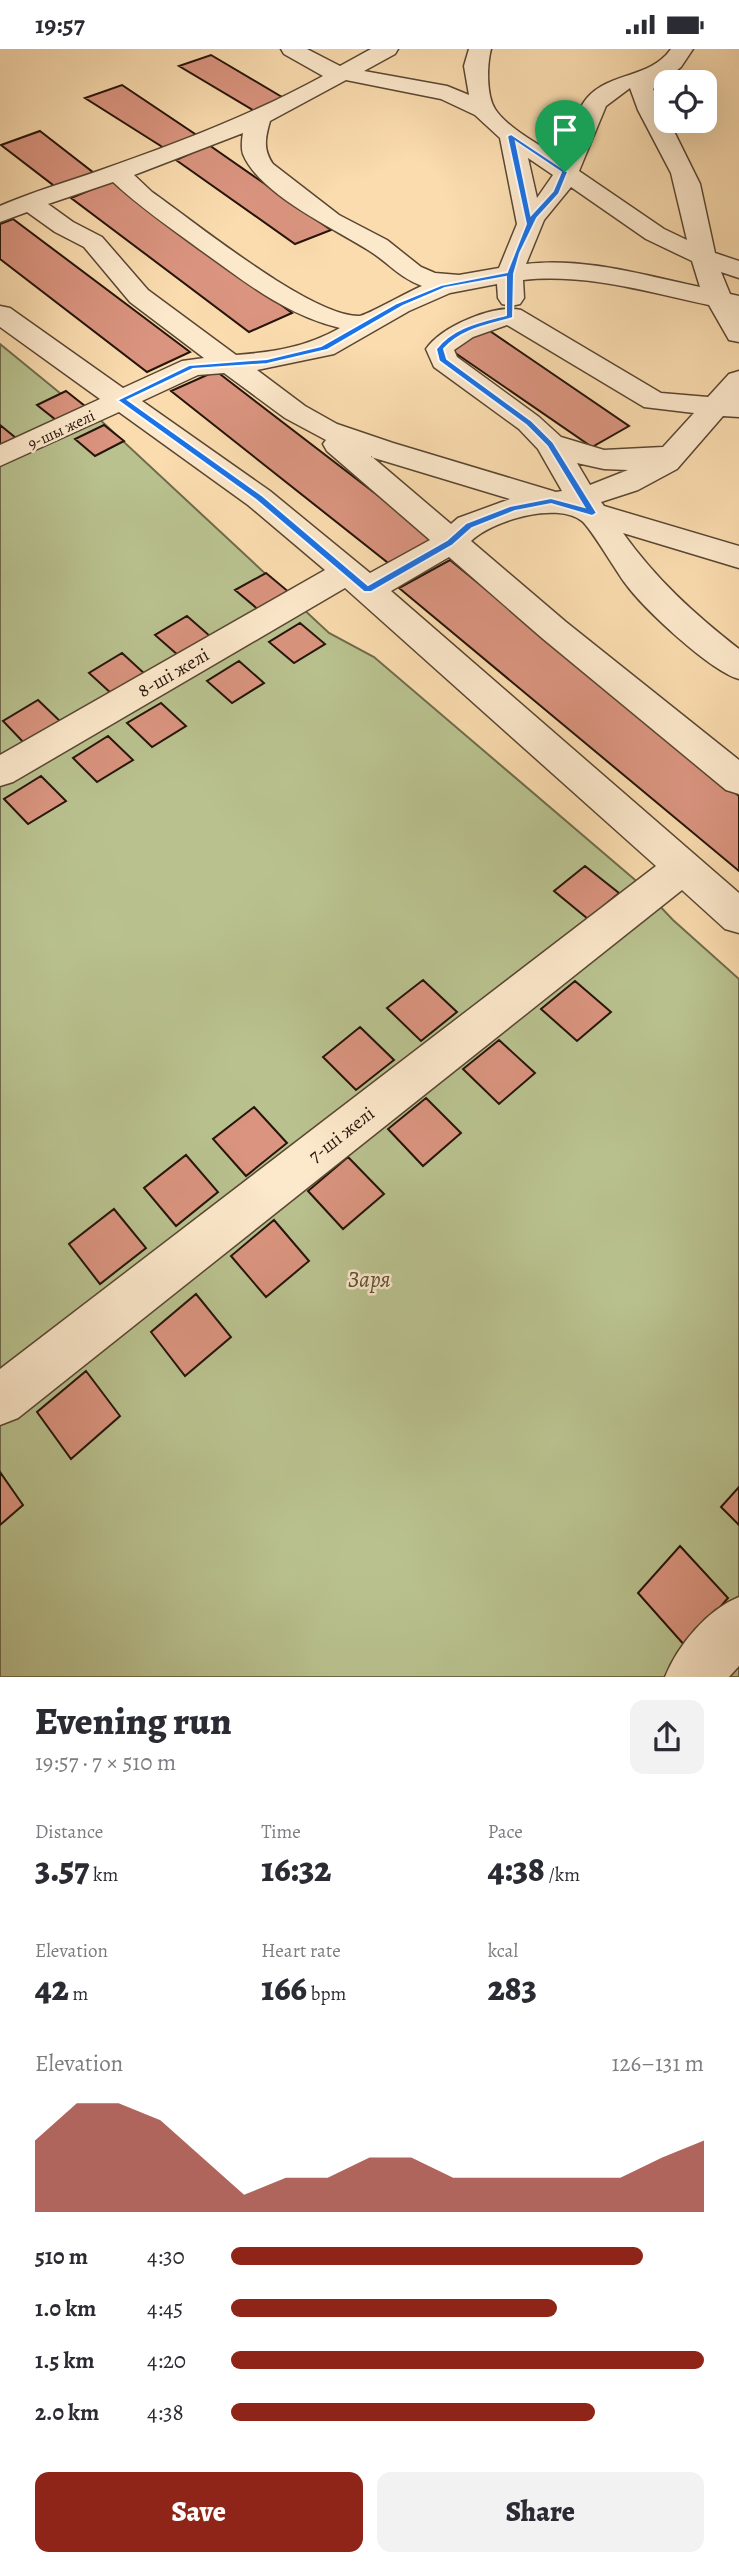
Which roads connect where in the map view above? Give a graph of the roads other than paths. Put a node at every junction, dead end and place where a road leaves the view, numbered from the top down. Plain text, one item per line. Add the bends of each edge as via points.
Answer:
1 (292, 49) edge
2 (387, 49) edge
3 (480, 49) edge
4 (682, 49) edge
5 (663, 70) edge
6 (341, 72) junction
7 (654, 75) edge
8 (654, 77) edge
9 (483, 110) junction
10 (259, 118) junction
11 (654, 122) edge
12 (660, 133) edge
13 (511, 136) junction
14 (116, 171) junction
15 (565, 172) junction
16 (692, 198) junction
17 (28, 201) junction
18 (0, 215) edge
19 (530, 224) junction
20 (730, 243) edge
21 (703, 257) junction
22 (739, 270) edge
23 (510, 274) junction
24 (459, 283) junction
25 (730, 303) edge
26 (0, 314) edge
27 (510, 316) junction
28 (364, 325) junction
29 (739, 334) edge
30 (228, 363) junction
31 (739, 380) edge
32 (122, 400) junction
33 (728, 407) edge
34 (312, 422) junction
35 (739, 430) edge
36 (550, 444) junction
37 (678, 449) junction
38 (0, 457) edge
39 (575, 504) junction
40 (450, 543) junction
41 (739, 557) edge
42 (357, 581) junction
43 (739, 667) edge
44 (0, 772) edge
45 (739, 781) edge
46 (682, 868) junction
47 (739, 917) edge
48 (0, 1400) edge
49 (739, 1625) edge
50 (693, 1677) edge

1 - 6 street via 326,70
2 - 6 street
3 - 9 street via 475,66
4 - 5 street
6 - 9 street via 447,93
6 - 10 street
7 - 15 street via 622,83 596,102
8 - 11 street via 641,87
9 - 13 street
10 - 14 street
10 - 24 street via 254,153 281,183 330,220 378,245 412,273
12 - 16 street
13 - 15 street
13 - 19 street
14 - 17 street
14 - 28 street via 143,197 298,305
15 - 19 street via 556,192
15 - 21 street via 655,234
16 - 20 street
16 - 21 street
17 - 18 street
17 - 30 street via 93,242 139,296
19 - 23 street
21 - 22 street
21 - 25 street
23 - 24 street
23 - 25 street via 552,269 607,275
23 - 27 street
24 - 28 street, 9-шы желі via 400,305
25 - 29 street
26 - 32 street
27 - 33 street via 654,401
27 - 36 street via 450,337 440,349 444,361 529,423
28 - 30 street, 9-шы желі via 324,348 267,361
30 - 32 street, 9-шы желі via 192,367
30 - 34 street
31 - 33 street
32 - 38 street, 9-шы желі
32 - 42 street via 259,498
33 - 37 street
34 - 39 street via 382,450
34 - 40 street
35 - 37 street
36 - 37 street via 598,461 630,461
36 - 39 street
37 - 39 street, 8-ші желі via 666,462 628,483
39 - 40 street, 8-ші желі via 513,508 469,525
39 - 41 street
39 - 43 street via 639,579
40 - 42 street, 8-ші желі
40 - 45 street
42 - 44 street, 8-ші желі
42 - 46 street
46 - 47 street
46 - 48 street, 7-ші желі
49 - 50 street

